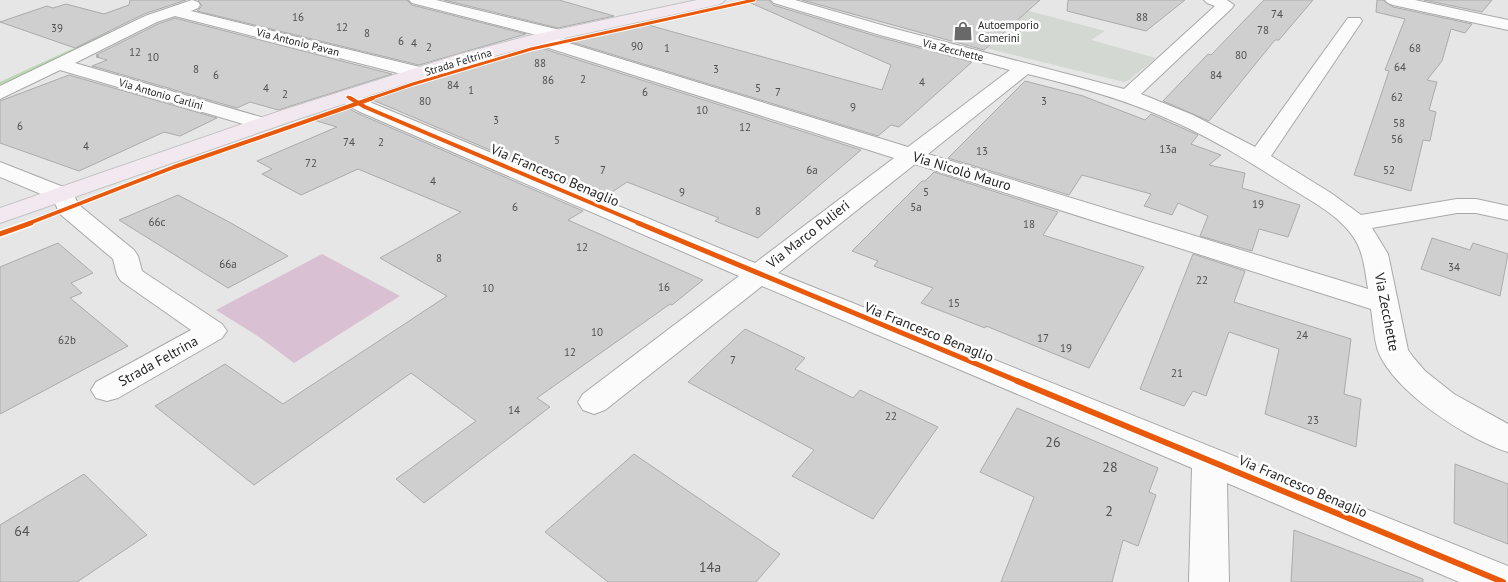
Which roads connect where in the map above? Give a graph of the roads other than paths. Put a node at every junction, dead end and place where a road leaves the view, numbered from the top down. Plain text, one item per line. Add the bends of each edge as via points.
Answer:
1 (207, 0) edge
2 (417, 0) edge
3 (717, 0) edge
4 (779, 0) edge
5 (1393, 0) edge
6 (1208, 7) edge
7 (174, 11) junction
8 (1354, 20) dead end
9 (1508, 25) edge
10 (548, 37) junction
11 (58, 64) junction
12 (1024, 68) junction
13 (422, 73) junction
14 (0, 93) edge
15 (1128, 96) junction
16 (348, 97) junction
17 (264, 124) junction
18 (911, 154) junction
19 (1258, 159) junction
20 (0, 169) edge
21 (63, 195) junction
22 (1508, 214) edge
23 (0, 216) edge
24 (1357, 223) junction
25 (758, 274) junction
26 (1385, 304) junction
27 (107, 390) dead end
28 (594, 402) dead end
29 (1508, 439) edge
30 (1209, 460) junction
31 (1209, 582) edge
32 (1503, 582) edge

1 - 7 street
2 - 10 street, Via Nicolò Mauro
3 - 10 main road, Strada Feltrina
4 - 12 street, Via Zecchette via 878,31
5 - 9 street
6 - 15 street
7 - 11 street
7 - 13 street, Via Antonio Pavan
8 - 19 street
10 - 13 main road, Strada Feltrina
10 - 18 street, Via Nicolò Mauro
11 - 14 street via 21,73
11 - 17 street, Via Antonio Carlini
12 - 15 street, Via Zecchette
12 - 18 street, Via Marco Pulieri
13 - 16 main road, Strada Feltrina
15 - 19 street, Via Zecchette via 1190,122
16 - 17 main road, Strada Feltrina
16 - 25 street, Via Francesco Benaglio
17 - 21 main road, Strada Feltrina
18 - 25 street, Via Marco Pulieri
18 - 26 street, Via Nicolò Mauro
19 - 24 street, Via Zecchette
20 - 21 street
21 - 23 main road, Strada Feltrina
21 - 27 street, Strada Feltrina via 68,209 125,256 130,275 212,331
22 - 24 street via 1476,206 1457,206
24 - 26 street, Via Zecchette via 1370,240 1375,254
25 - 28 street, Via Marco Pulieri
25 - 30 street, Via Francesco Benaglio
26 - 29 street, Via Zecchette via 1393,350 1399,364 1431,393
30 - 31 street
30 - 32 street, Via Francesco Benaglio

